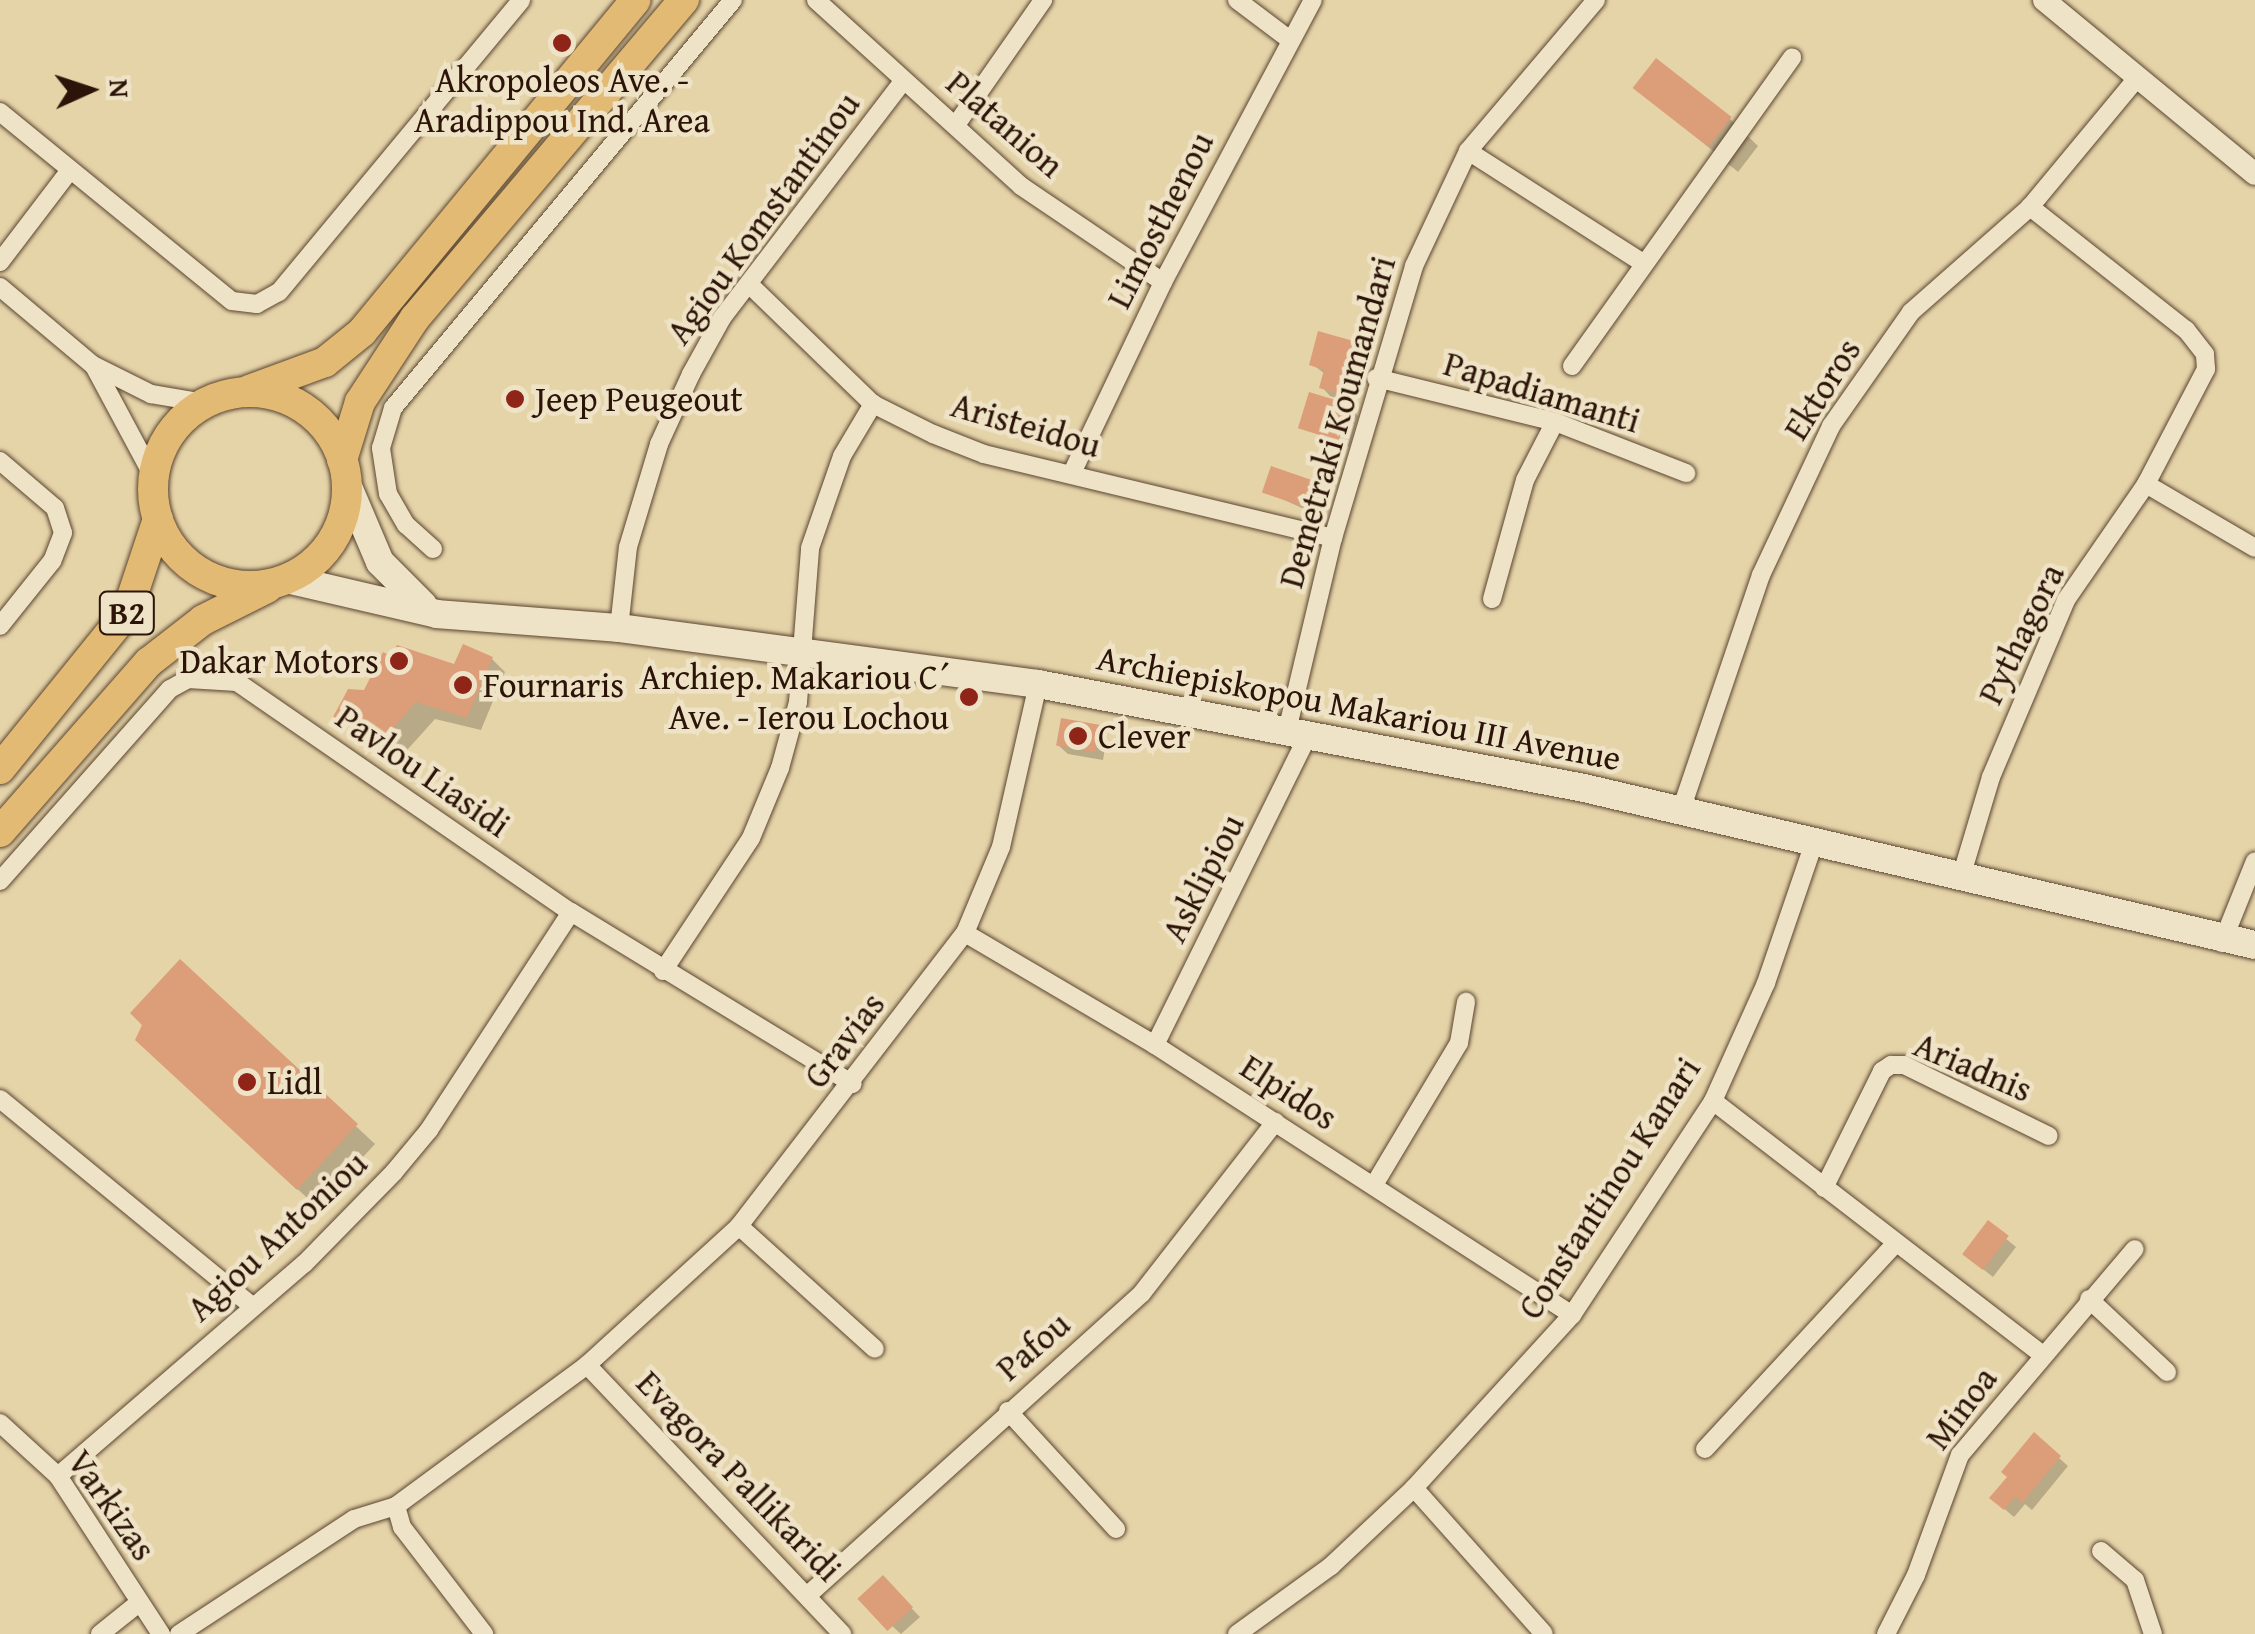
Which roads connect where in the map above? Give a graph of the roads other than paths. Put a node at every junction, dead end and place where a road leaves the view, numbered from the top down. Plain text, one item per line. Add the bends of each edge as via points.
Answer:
1 (522, 0) edge
2 (636, 0) edge
3 (684, 0) edge
4 (733, 0) edge
5 (816, 0) edge
6 (1044, 0) edge
7 (1237, 0) edge
8 (1313, 0) edge
9 (1596, 0) edge
10 (2044, 0) edge
11 (1290, 40) junction
12 (1792, 58) dead end
13 (2137, 78) junction
14 (903, 80) junction
15 (0, 112) edge
16 (958, 122) junction
17 (1468, 151) junction
18 (70, 170) junction
19 (2255, 174) edge
20 (2030, 208) junction
21 (0, 262) edge
22 (1643, 263) junction
23 (1162, 282) junction
24 (750, 285) junction
25 (0, 287) edge
26 (92, 364) junction
27 (1572, 366) dead end
28 (1376, 378) junction
29 (236, 393) junction
30 (205, 403) junction
31 (872, 404) junction
32 (1555, 422) junction
33 (0, 461) edge
34 (344, 471) junction
35 (1686, 473) dead end
36 (1072, 474) junction
37 (154, 478) junction
38 (2146, 484) junction
39 (158, 519) junction
40 (1333, 538) junction
41 (2255, 548) edge
42 (433, 549) dead end
43 (282, 580) junction
44 (1492, 599) dead end
45 (437, 614) junction
46 (0, 626) edge
47 (619, 628) junction
48 (800, 649) junction
49 (1038, 684) junction
50 (1296, 737) junction
51 (0, 770) edge
52 (1681, 810) junction
53 (0, 832) edge
54 (1815, 840) junction
55 (2255, 860) edge
56 (1961, 877) junction
57 (0, 882) edge
58 (570, 912) junction
59 (964, 932) junction
60 (2222, 942) junction
61 (2255, 945) edge
62 (662, 971) junction
63 (1466, 1002) dead end
64 (1155, 1044) junction
65 (853, 1084) junction
66 (0, 1099) edge
67 (1714, 1101) junction
68 (1275, 1122) junction
69 (2049, 1136) dead end
70 (1374, 1185) junction
71 (1824, 1188) junction
72 (739, 1226) junction
73 (1894, 1245) junction
74 (2135, 1249) dead end
75 (2090, 1299) junction
76 (252, 1306) junction
77 (1572, 1315) junction
78 (874, 1349) dead end
79 (2043, 1355) junction
80 (587, 1365) junction
81 (2167, 1372) dead end
82 (1008, 1411) junction
83 (0, 1423) edge
84 (1705, 1450) dead end
85 (58, 1476) junction
86 (1414, 1488) junction
87 (396, 1506) junction
88 (1116, 1529) dead end
89 (2101, 1551) dead end
90 (808, 1594) junction
91 (140, 1602) junction
92 (100, 1634) edge
93 (161, 1634) edge
94 (180, 1634) edge
95 (484, 1634) edge
96 (842, 1634) edge
97 (1237, 1634) edge
98 (1544, 1634) edge
99 (1886, 1634) edge
100 (2153, 1634) edge

1 - 18 street via 267,301 232,301
2 - 29 highway, B2 via 362,332 302,373
3 - 34 highway, B2 via 415,318 360,402
4 - 42 street via 393,408 382,448 388,494 406,525
5 - 14 street, Platanion
6 - 16 street
7 - 11 street
8 - 11 street, Limosthenou
9 - 17 street, Demetraki Koumandari
10 - 13 street
11 - 23 street, Limosthenou
12 - 22 street
13 - 19 street
13 - 20 street, Ektoros
14 - 16 street, Platanion
14 - 24 street, Agiou Komstantinou
15 - 18 street
16 - 23 street, Platanion via 1021,186
17 - 22 street
17 - 28 street, Demetraki Koumandari via 1414,266
18 - 21 street
20 - 38 street, Pythagora via 2186,330 2204,354 2206,369
20 - 52 street, Ektoros via 1910,312 1831,426 1760,575
22 - 27 street
23 - 36 street, Limosthenou
24 - 31 street, Aristeidou
24 - 47 street, Agiou Komstantinou via 722,318 659,444 628,547
25 - 26 street
26 - 30 street via 151,394
26 - 37 street via 125,414
28 - 32 street, Papadiamanti
28 - 40 street, Demetraki Koumandari
29 - 30 highway, B2
29 - 34 highway, B2 via 271,394 306,410
30 - 37 highway, B2 via 165,442
31 - 36 street, Aristeidou via 984,454
31 - 48 street via 822,506 810,548
32 - 35 street, Papadiamanti
32 - 44 street via 1525,480
33 - 46 street via 54,508 63,532 52,561
34 - 43 highway, B2 via 332,540
34 - 45 main road via 380,562 405,592
36 - 40 street, Aristeidou
37 - 39 highway, B2
38 - 41 street
38 - 56 street, Pythagora via 2066,600 1991,777
39 - 43 highway, B2 via 178,554 203,574 248,586
39 - 51 highway, B2 via 127,612
40 - 50 street, Demetraki Koumandari
43 - 45 main road, Archiepiskopou Makariou III Avenue
43 - 53 highway, B2 via 202,620 149,662
45 - 47 main road, Archiepiskopou Makariou III Avenue
47 - 48 main road, Archiepiskopou Makariou III Avenue
48 - 49 main road, Archiepiskopou Makariou III Avenue
48 - 62 street via 798,702 751,838
49 - 50 main road, Archiepiskopou Makariou III Avenue
49 - 59 street, Gravias via 1001,847
50 - 52 main road, Archiepiskopou Makariou III Avenue
50 - 64 street, Asklipiou
52 - 54 main road, Archiepiskopou Makariou III Avenue
54 - 56 main road, Archiepiskopou Makariou III Avenue
54 - 67 street, Constantinou Kanari via 1766,983
55 - 60 street
56 - 60 main road, Archiepiskopou Makariou III Avenue
57 - 58 street, Pavlou Liasidi via 170,689 188,678 215,677 237,682
58 - 62 street, Pavlou Liasidi
58 - 76 street, Agiou Antoniou via 429,1130 349,1222
59 - 64 street, Elpidos
59 - 65 street, Gravias
60 - 61 main road, Archiepiskopou Makariou III Avenue
62 - 65 street, Pavlou Liasidi
63 - 70 street via 1459,1044
64 - 68 street, Elpidos
65 - 72 street, Gravias
66 - 76 street
67 - 71 street
67 - 77 street, Constantinou Kanari
68 - 70 street, Elpidos
68 - 82 street, Pafou via 1142,1293
69 - 71 street, Ariadnis via 1891,1064
70 - 77 street, Elpidos
71 - 73 street
72 - 78 street
72 - 80 street, Gravias
73 - 79 street
73 - 84 street
74 - 75 street, Minoa
75 - 79 street, Minoa
75 - 81 street
76 - 85 street, Agiou Antoniou
77 - 86 street, Constantinou Kanari
79 - 99 street, Minoa via 1960,1455 1916,1575
80 - 87 street, Gravias
80 - 90 street, Evagora Pallikaridi
82 - 88 street
82 - 90 street, Pafou
83 - 85 street, Varkizas
85 - 91 street, Varkizas
86 - 97 street, Constantinou Kanari via 1331,1566
86 - 98 street
87 - 94 street, Gravias via 354,1520
87 - 95 street via 402,1527
89 - 100 street via 2135,1580
90 - 96 street, Evagora Pallikaridi
91 - 92 street
91 - 93 street, Varkizas

